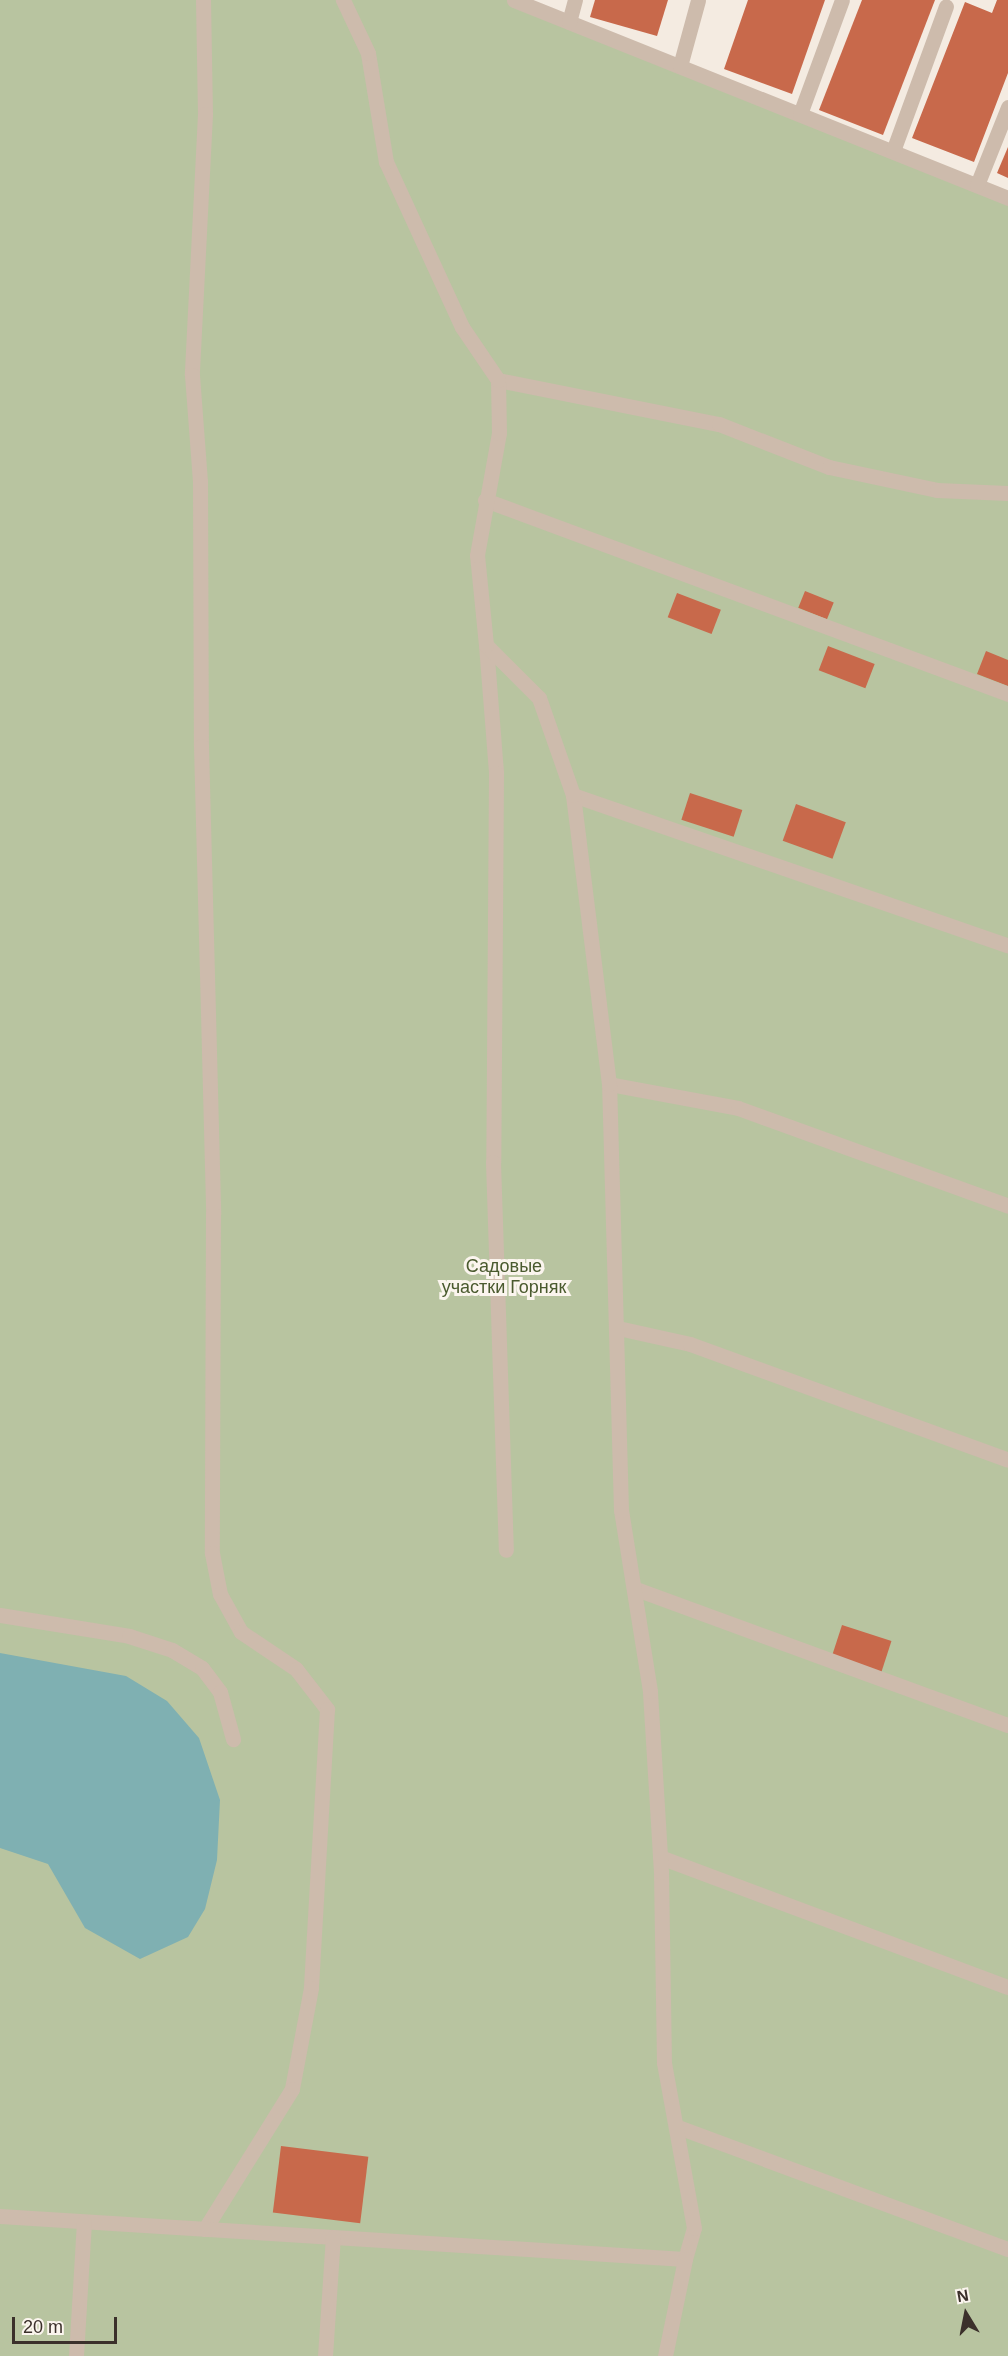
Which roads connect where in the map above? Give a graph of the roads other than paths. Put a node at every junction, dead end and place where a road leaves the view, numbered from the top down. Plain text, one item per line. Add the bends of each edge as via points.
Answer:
1 (203, 0) edge
2 (343, 0) edge
3 (514, 0) edge
4 (575, 0) edge
5 (698, 0) edge
6 (842, 0) edge
7 (946, 6) dead end
8 (569, 22) junction
9 (680, 66) junction
10 (1008, 107) edge
11 (800, 114) junction
12 (893, 151) junction
13 (977, 185) junction
14 (1008, 198) edge
15 (498, 380) junction
16 (1008, 493) edge
17 (485, 500) junction
18 (486, 645) junction
19 (1008, 693) edge
20 (573, 795) junction
21 (1008, 946) edge
22 (609, 1084) junction
23 (1008, 1206) edge
24 (618, 1328) junction
25 (1008, 1460) edge
26 (506, 1551) dead end
27 (636, 1589) junction
28 (0, 1615) edge
29 (1008, 1725) edge
30 (233, 1739) dead end
31 (660, 1857) junction
32 (1008, 1987) edge
33 (678, 2127) junction
34 (0, 2216) edge
35 (84, 2222) junction
36 (205, 2229) junction
37 (333, 2237) junction
38 (1008, 2249) edge
39 (685, 2259) junction
40 (76, 2356) edge
41 (325, 2356) edge
42 (665, 2356) edge

1 - 36 lane via 205,114 192,375 201,481 201,746 212,1191 212,1553 220,1594 241,1632 296,1669 327,1709 311,1988 292,2089
2 - 15 lane via 368,53 386,162 462,327
3 - 8 lane
4 - 8 lane
5 - 9 lane
6 - 11 lane
7 - 12 lane
8 - 9 lane
9 - 11 lane
10 - 13 lane
11 - 12 lane
12 - 13 lane
13 - 14 lane
15 - 16 lane via 719,424 840,469 938,490
15 - 17 lane via 500,433
17 - 18 lane via 477,555
17 - 19 lane
18 - 20 lane via 539,698
18 - 26 lane via 496,773 493,1162
20 - 21 lane
20 - 22 lane
22 - 23 lane via 738,1108
22 - 24 lane
24 - 25 lane via 690,1344
24 - 27 lane via 621,1510
27 - 29 lane
27 - 31 lane via 650,1691
28 - 30 lane via 129,1636 172,1650 202,1668 220,1692
31 - 32 lane
31 - 33 lane via 664,2063
33 - 38 lane
33 - 39 lane via 693,2228
34 - 35 lane
35 - 36 lane
35 - 40 lane
36 - 37 lane
37 - 39 lane
37 - 41 lane
39 - 42 lane

